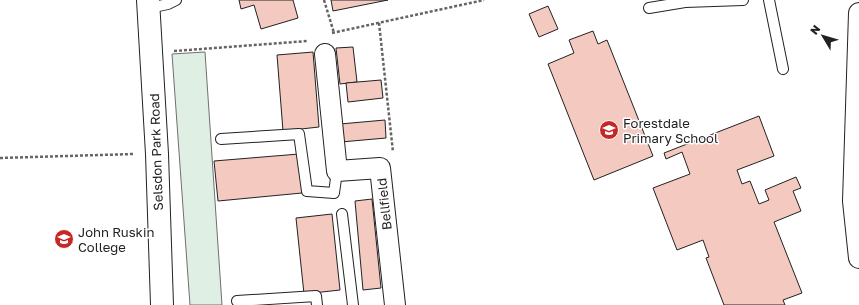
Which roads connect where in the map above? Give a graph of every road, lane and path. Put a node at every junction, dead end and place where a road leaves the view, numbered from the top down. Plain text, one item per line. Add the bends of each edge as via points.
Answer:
1 (176, 0) edge
2 (324, 0) edge
3 (743, 0) edge
4 (769, 0) edge
5 (148, 4) edge
6 (649, 8) dead end
7 (859, 13) edge
8 (379, 23) dead end
9 (334, 33) dead end
10 (325, 54) dead end
11 (783, 69) dead end
12 (221, 139) dead end
13 (119, 155) dead end
14 (0, 158) edge
15 (380, 168) junction
16 (337, 171) junction
17 (342, 214) dead end
18 (859, 258) edge
19 (237, 300) dead end
20 (162, 305) edge
21 (317, 305) edge
22 (354, 305) edge
23 (395, 305) edge

1 - 5 lane via 168,4
2 - 9 path
3 - 6 lane via 684,2
4 - 11 lane
5 - 20 main road, Selsdon Park Road via 157,154
7 - 18 street via 853,201
8 - 15 path via 393,153
10 - 16 street
12 - 16 lane via 299,134 307,191 334,193
13 - 14 path
15 - 16 street, Bellfield
15 - 23 street, Bellfield
17 - 22 lane
19 - 21 lane via 316,296

